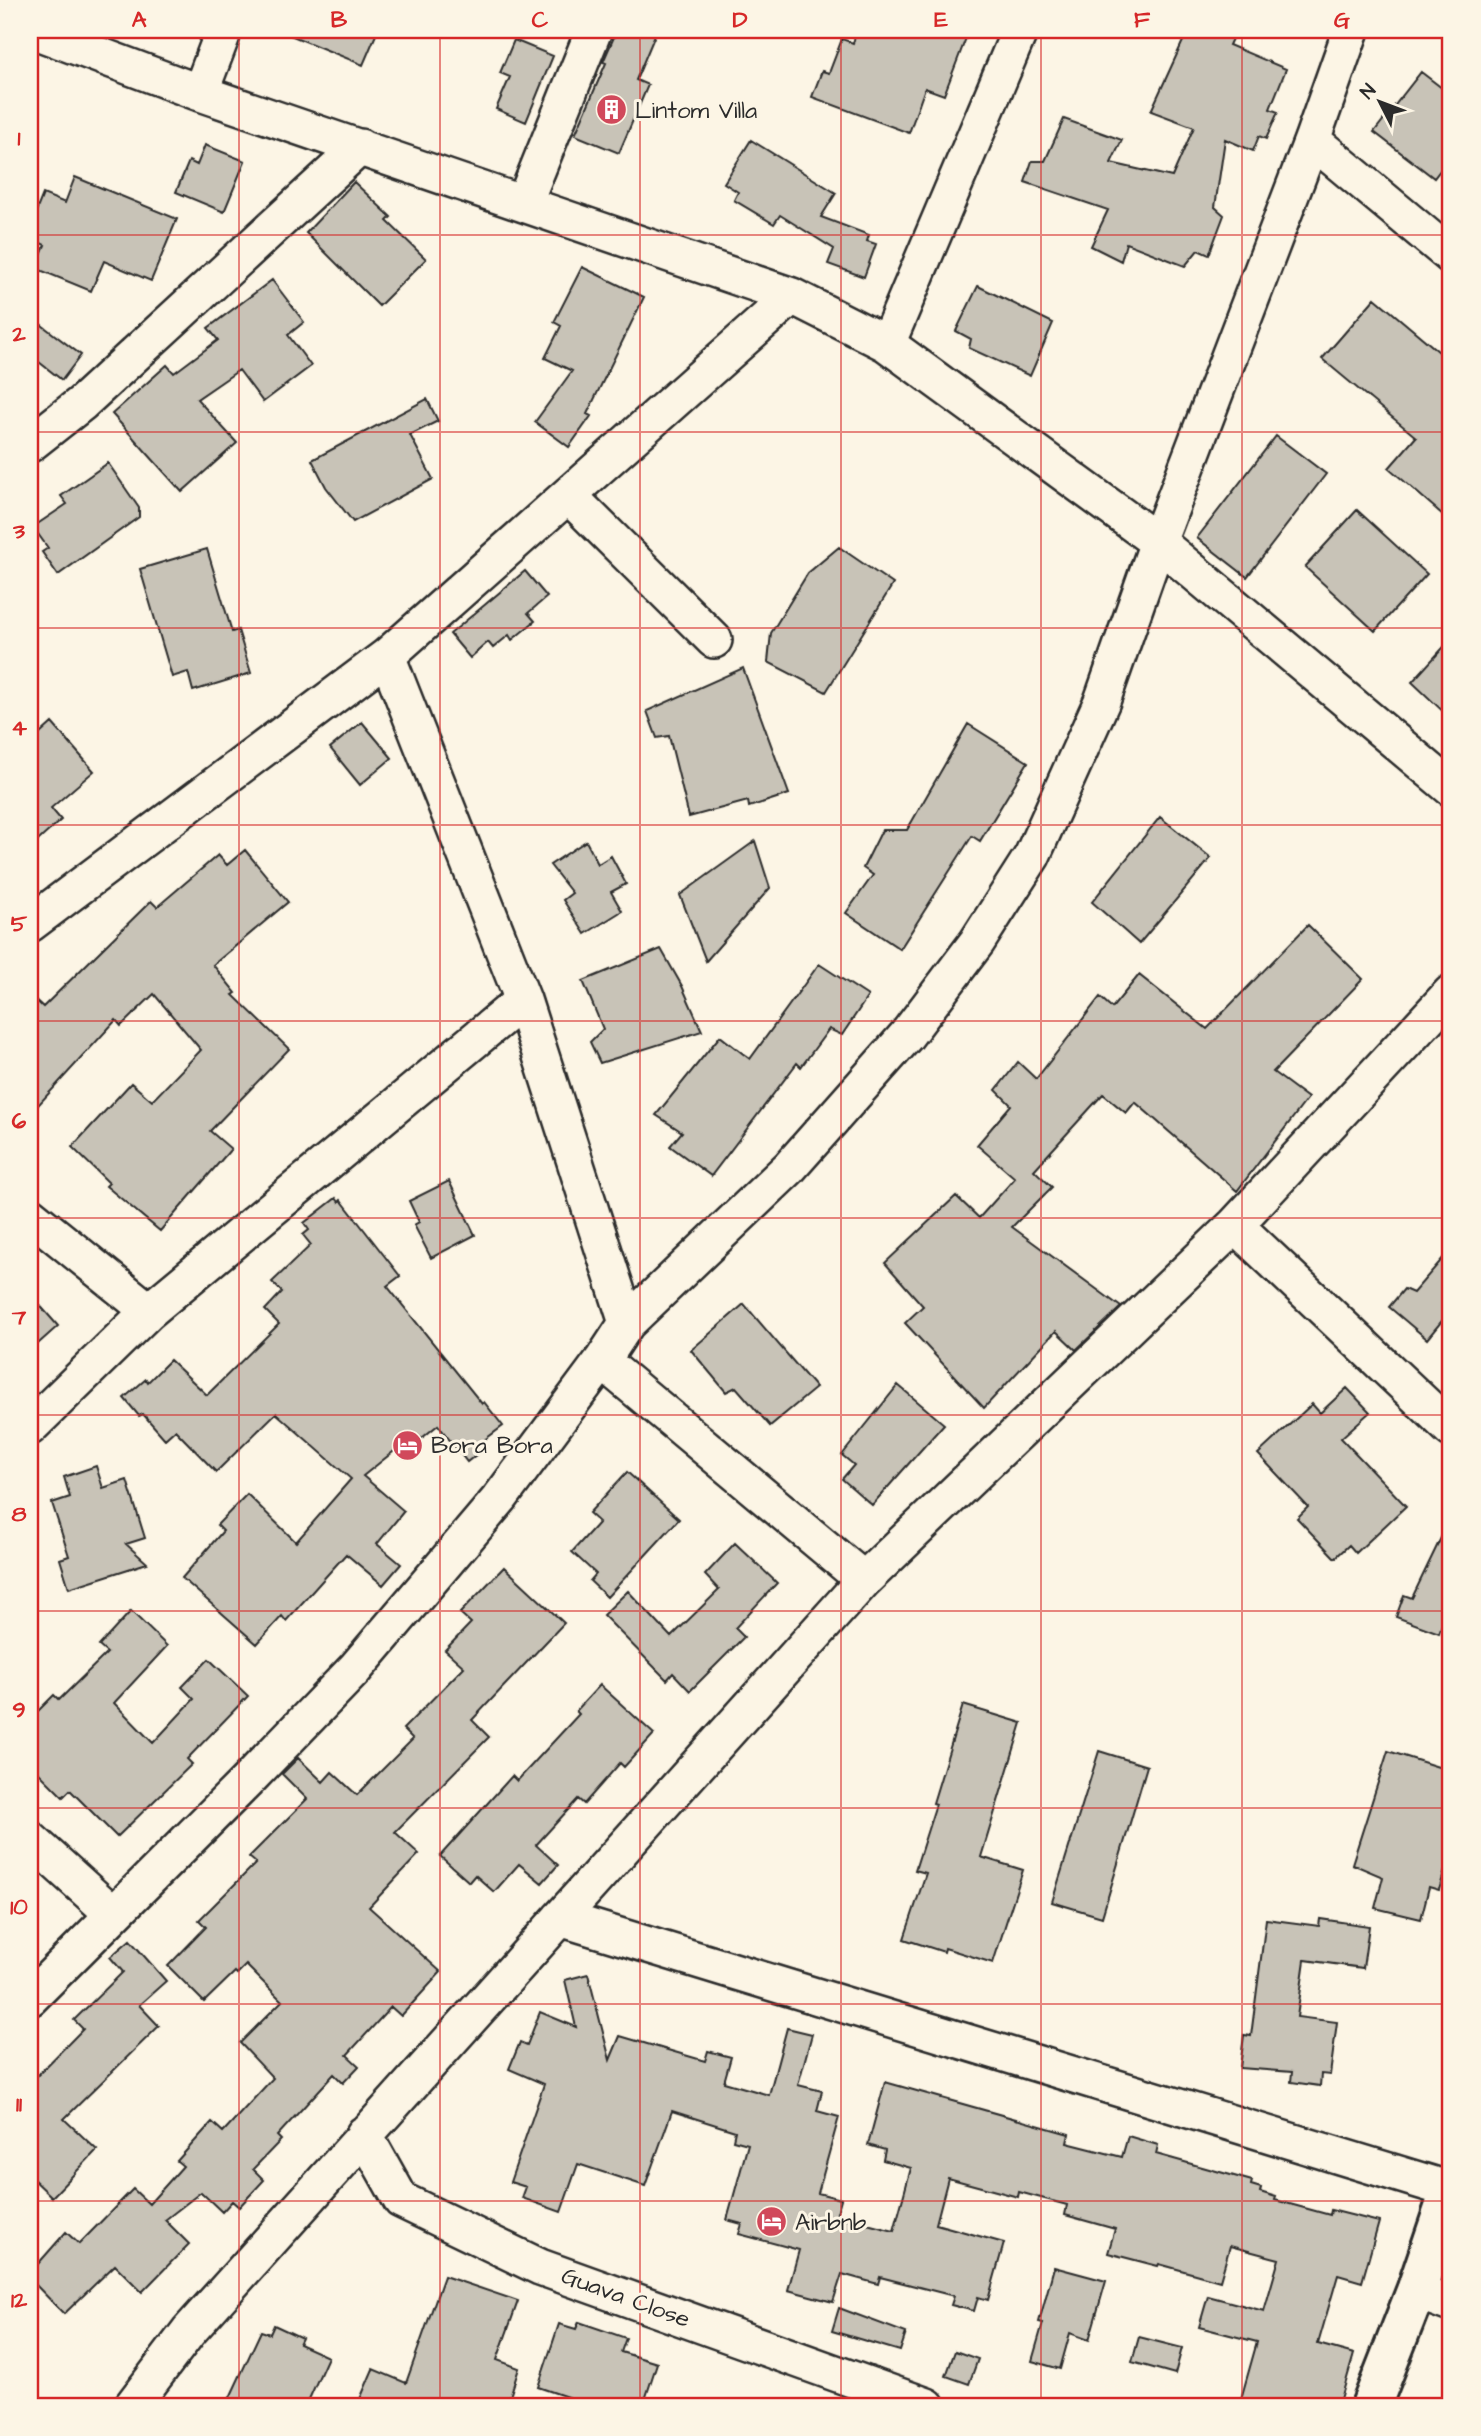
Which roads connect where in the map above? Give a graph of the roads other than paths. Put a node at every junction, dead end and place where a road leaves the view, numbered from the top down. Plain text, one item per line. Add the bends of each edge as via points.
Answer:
1 (32, 30) edge
2 (224, 30) edge
3 (594, 30) edge
4 (1020, 30) edge
5 (1351, 30) edge
6 (200, 93) junction
7 (1312, 141) junction
8 (360, 147) junction
9 (524, 202) junction
10 (1451, 256) edge
11 (792, 296) junction
12 (887, 344) junction
13 (30, 444) edge
14 (568, 495) junction
15 (1158, 542) junction
16 (715, 639) dead end
17 (387, 656) junction
18 (1451, 788) edge
19 (30, 924) edge
20 (1451, 993) edge
21 (523, 1000) junction
22 (30, 1215) edge
23 (1235, 1225) junction
24 (149, 1311) junction
25 (628, 1323) junction
26 (602, 1361) junction
27 (30, 1427) edge
28 (1451, 1429) edge
29 (864, 1580) junction
30 (30, 1839) edge
31 (113, 1914) junction
32 (560, 1918) junction
33 (30, 1998) edge
34 (364, 2134) junction
35 (1451, 2189) edge
36 (1416, 2291) junction
37 (1451, 2304) edge
38 (132, 2406) edge
39 (927, 2406) edge
40 (1370, 2406) edge

1 - 6 street
2 - 6 street
3 - 9 street
4 - 12 street
5 - 7 street
6 - 8 street
7 - 10 street
7 - 15 street
8 - 9 street
8 - 13 street via 82,403
9 - 11 street
11 - 12 street
11 - 14 street
12 - 15 street
14 - 16 street
14 - 17 street
15 - 18 street
15 - 25 street via 1102,701 1031,856 977,942 906,1036 789,1168
17 - 19 street
17 - 21 street
20 - 23 street
21 - 24 street
21 - 25 street
22 - 24 street
23 - 28 street
23 - 29 street
24 - 27 street
25 - 26 street
26 - 29 street
26 - 31 street via 500,1498 355,1669
29 - 32 street
30 - 31 street
31 - 33 street
32 - 34 street
32 - 35 street
34 - 38 street via 189,2331
34 - 39 street, Guava Close via 401,2200 540,2267
35 - 36 street
36 - 37 street
36 - 40 street

